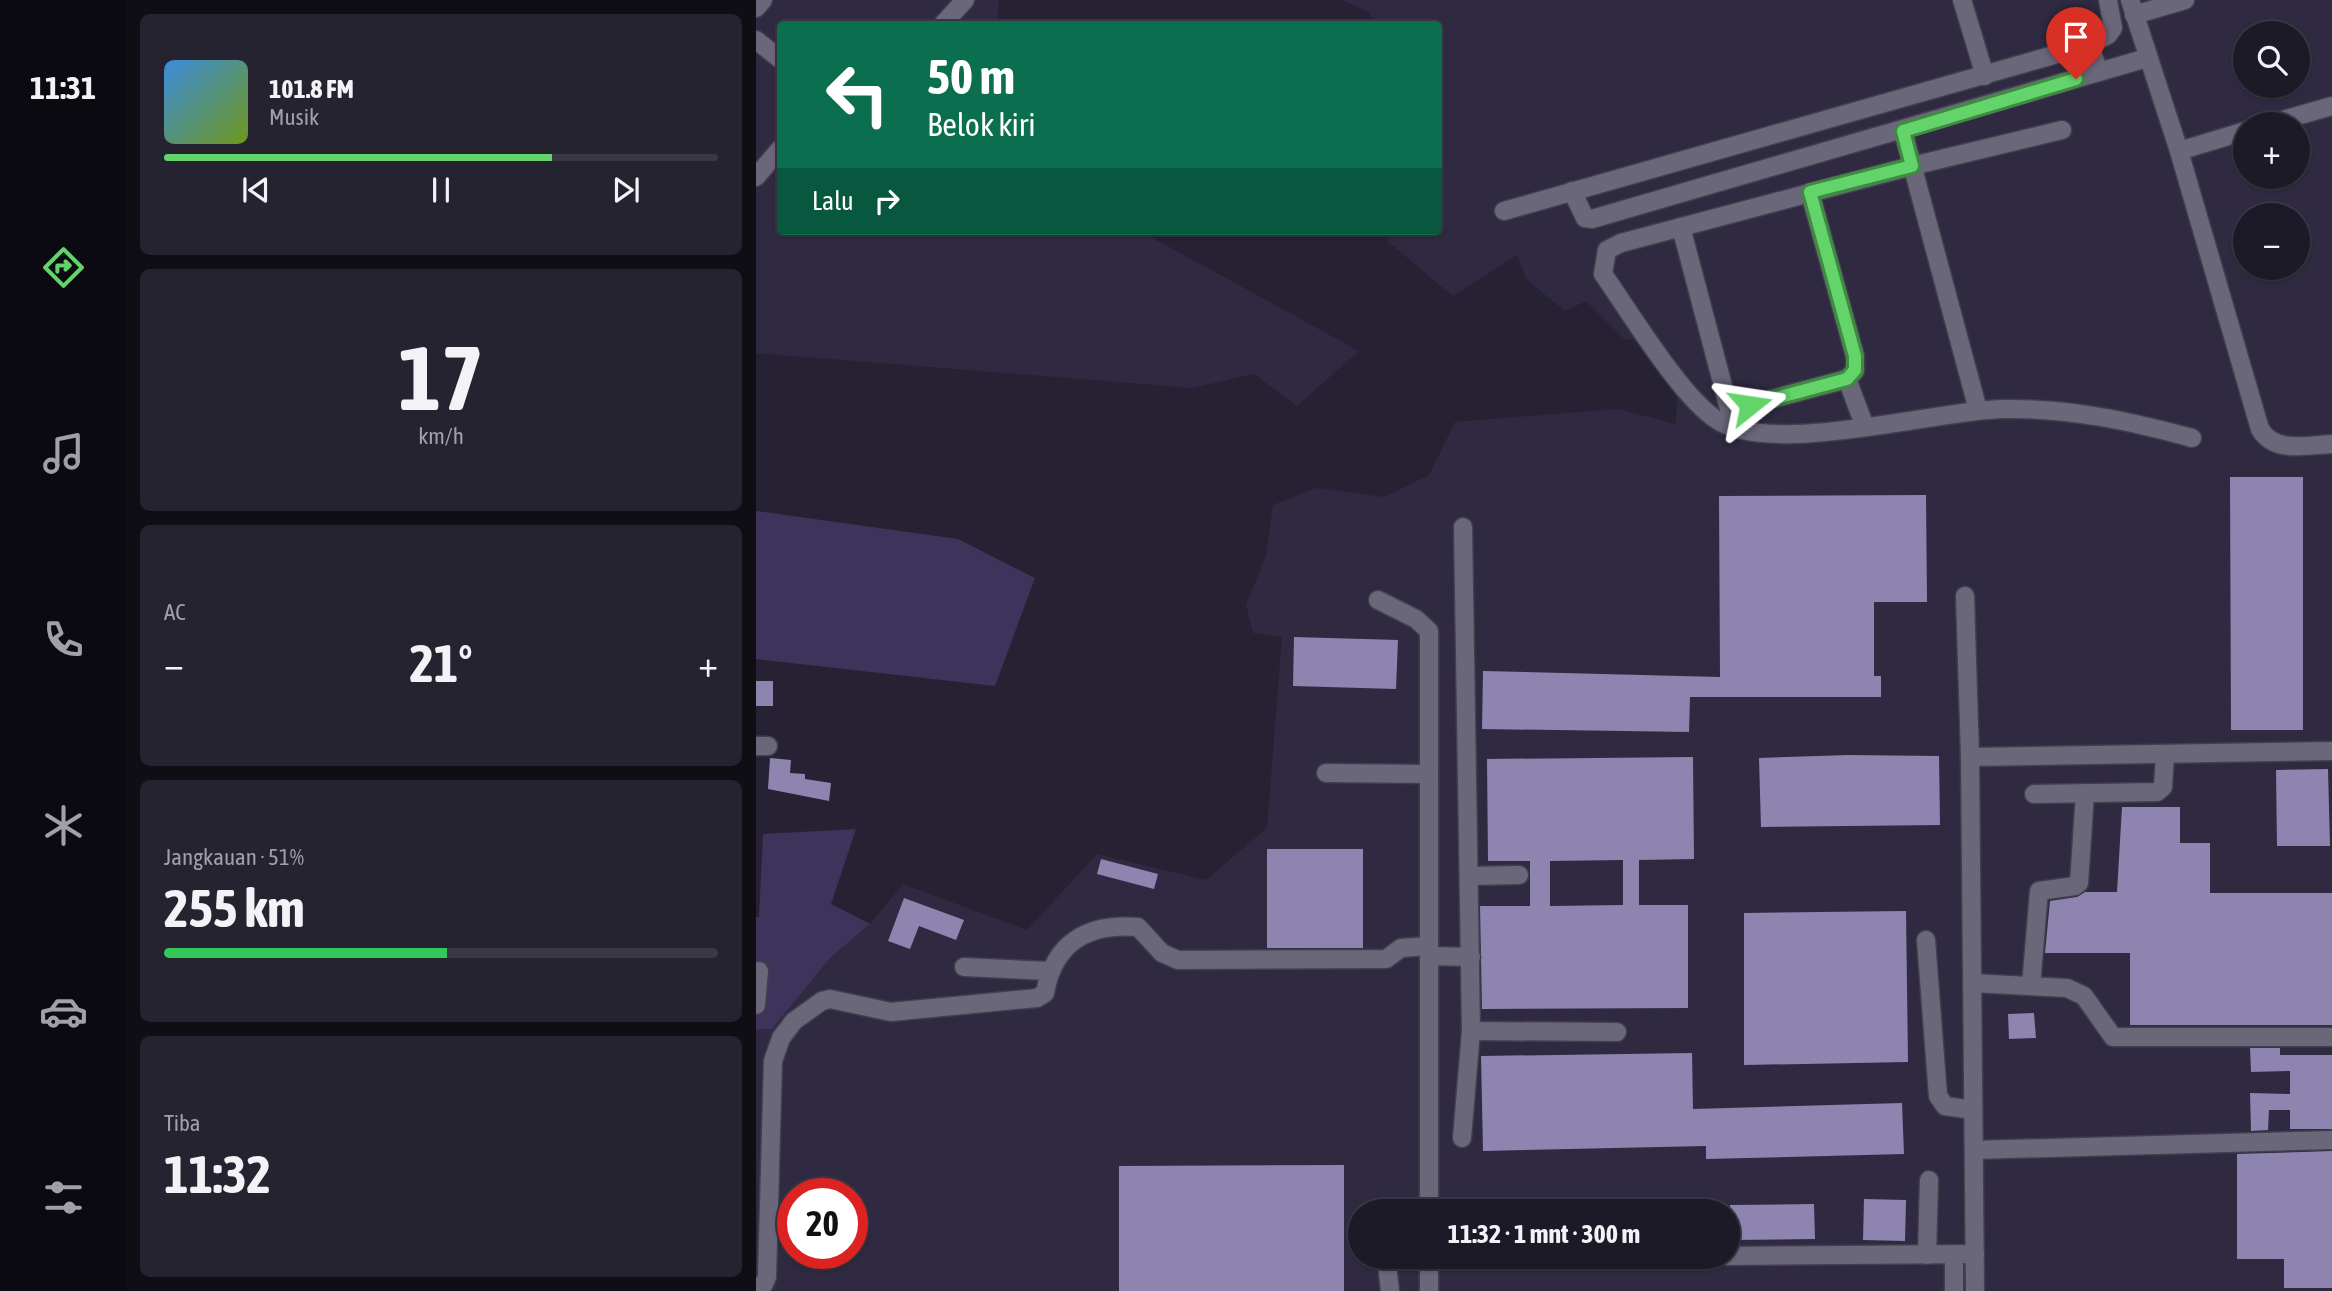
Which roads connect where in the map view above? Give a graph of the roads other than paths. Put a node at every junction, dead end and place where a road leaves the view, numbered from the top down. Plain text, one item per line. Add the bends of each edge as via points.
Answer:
1 (763, 0) edge
2 (965, 0) edge
3 (1962, 0) edge
4 (2108, 0) edge
5 (2185, 0) edge
6 (2154, 4) edge
7 (2132, 7) edge
8 (756, 8) edge
9 (946, 21) edge
10 (756, 40) edge
11 (2089, 45) junction
12 (777, 57) edge
13 (2147, 58) junction
14 (2099, 72) junction
15 (1979, 77) junction
16 (1980, 106) junction
17 (2332, 106) edge
18 (2310, 112) edge
19 (2062, 130) dead end
20 (1903, 131) junction
21 (2233, 135) edge
22 (2179, 151) junction
23 (777, 152) edge
24 (1912, 166) junction
25 (756, 177) edge
26 (1572, 191) junction
27 (1810, 192) junction
28 (1504, 211) dead end
29 (1681, 227) junction
30 (1847, 379) junction
31 (1978, 410) junction
32 (1731, 419) junction
33 (1865, 427) junction
34 (2192, 438) dead end
35 (2332, 443) edge
36 (1463, 527) dead end
37 (1965, 596) dead end
38 (1378, 600) dead end
39 (2332, 751) edge
40 (2165, 754) junction
41 (1970, 757) junction
42 (1326, 773) dead end
43 (1429, 774) junction
44 (2085, 793) junction
45 (2034, 794) dead end
46 (1519, 875) dead end
47 (1470, 876) junction
48 (1926, 940) dead end
49 (1429, 951) junction
50 (1471, 957) junction
51 (964, 967) dead end
52 (759, 971) dead end
53 (1049, 971) junction
54 (1972, 983) junction
55 (2031, 986) junction
56 (756, 1005) edge
57 (1472, 1031) junction
58 (1617, 1032) dead end
59 (2332, 1037) edge
60 (1973, 1111) junction
61 (1462, 1138) dead end
62 (2332, 1140) edge
63 (1974, 1150) junction
64 (1929, 1180) dead end
65 (1429, 1199) edge
66 (1927, 1255) junction
67 (1954, 1255) junction
68 (1975, 1255) junction
69 (1740, 1256) edge
70 (1387, 1269) edge
71 (1429, 1269) edge
72 (756, 1287) edge
73 (1390, 1291) edge
74 (1429, 1291) edge
75 (1954, 1291) edge
76 (1975, 1291) edge

1 - 8 street
2 - 9 street
3 - 15 street
4 - 11 street via 2113,28
5 - 6 street
6 - 7 street
7 - 13 street
10 - 12 street
11 - 14 street
11 - 15 street
13 - 14 street
13 - 22 street
14 - 16 street
15 - 16 street
15 - 26 street
16 - 20 street
17 - 18 street
19 - 24 street
20 - 24 street
20 - 26 street via 1592,219 1585,218
21 - 22 street
22 - 35 street via 2260,429 2282,446
23 - 25 street
24 - 27 street
24 - 31 street
26 - 28 street
27 - 29 street
27 - 30 street via 1855,356 1855,370
29 - 32 street
29 - 32 street via 1608,250 1603,274 1673,373 1710,415
30 - 32 street
30 - 33 street
31 - 33 street
31 - 34 street via 2070,412 2126,420
32 - 33 street via 1778,433
36 - 47 street
37 - 41 street
38 - 43 street via 1416,619 1429,631
39 - 40 street
40 - 41 street
40 - 44 street via 2163,787 2157,792
41 - 54 street
42 - 43 street
43 - 49 street
44 - 45 street
44 - 55 street via 2079,883 2039,891
46 - 47 street
47 - 50 street
48 - 60 street via 1938,1096 1945,1106
49 - 50 street
49 - 53 street via 1401,948 1386,959 1178,960 1162,953 1138,927 1123,926 1086,934 1068,944
49 - 65 street
50 - 57 street
51 - 53 street
52 - 56 street
53 - 72 street via 1045,993 1037,998 891,1013 830,999 794,1021 772,1061 767,1278
54 - 55 street
54 - 60 street
55 - 59 street via 2067,988 2084,996 2113,1037
57 - 58 street
57 - 61 street
60 - 63 street
62 - 63 street
63 - 68 street
64 - 66 street
66 - 67 street
66 - 69 street
67 - 68 street
67 - 75 street
68 - 76 street
70 - 73 street
71 - 74 street

